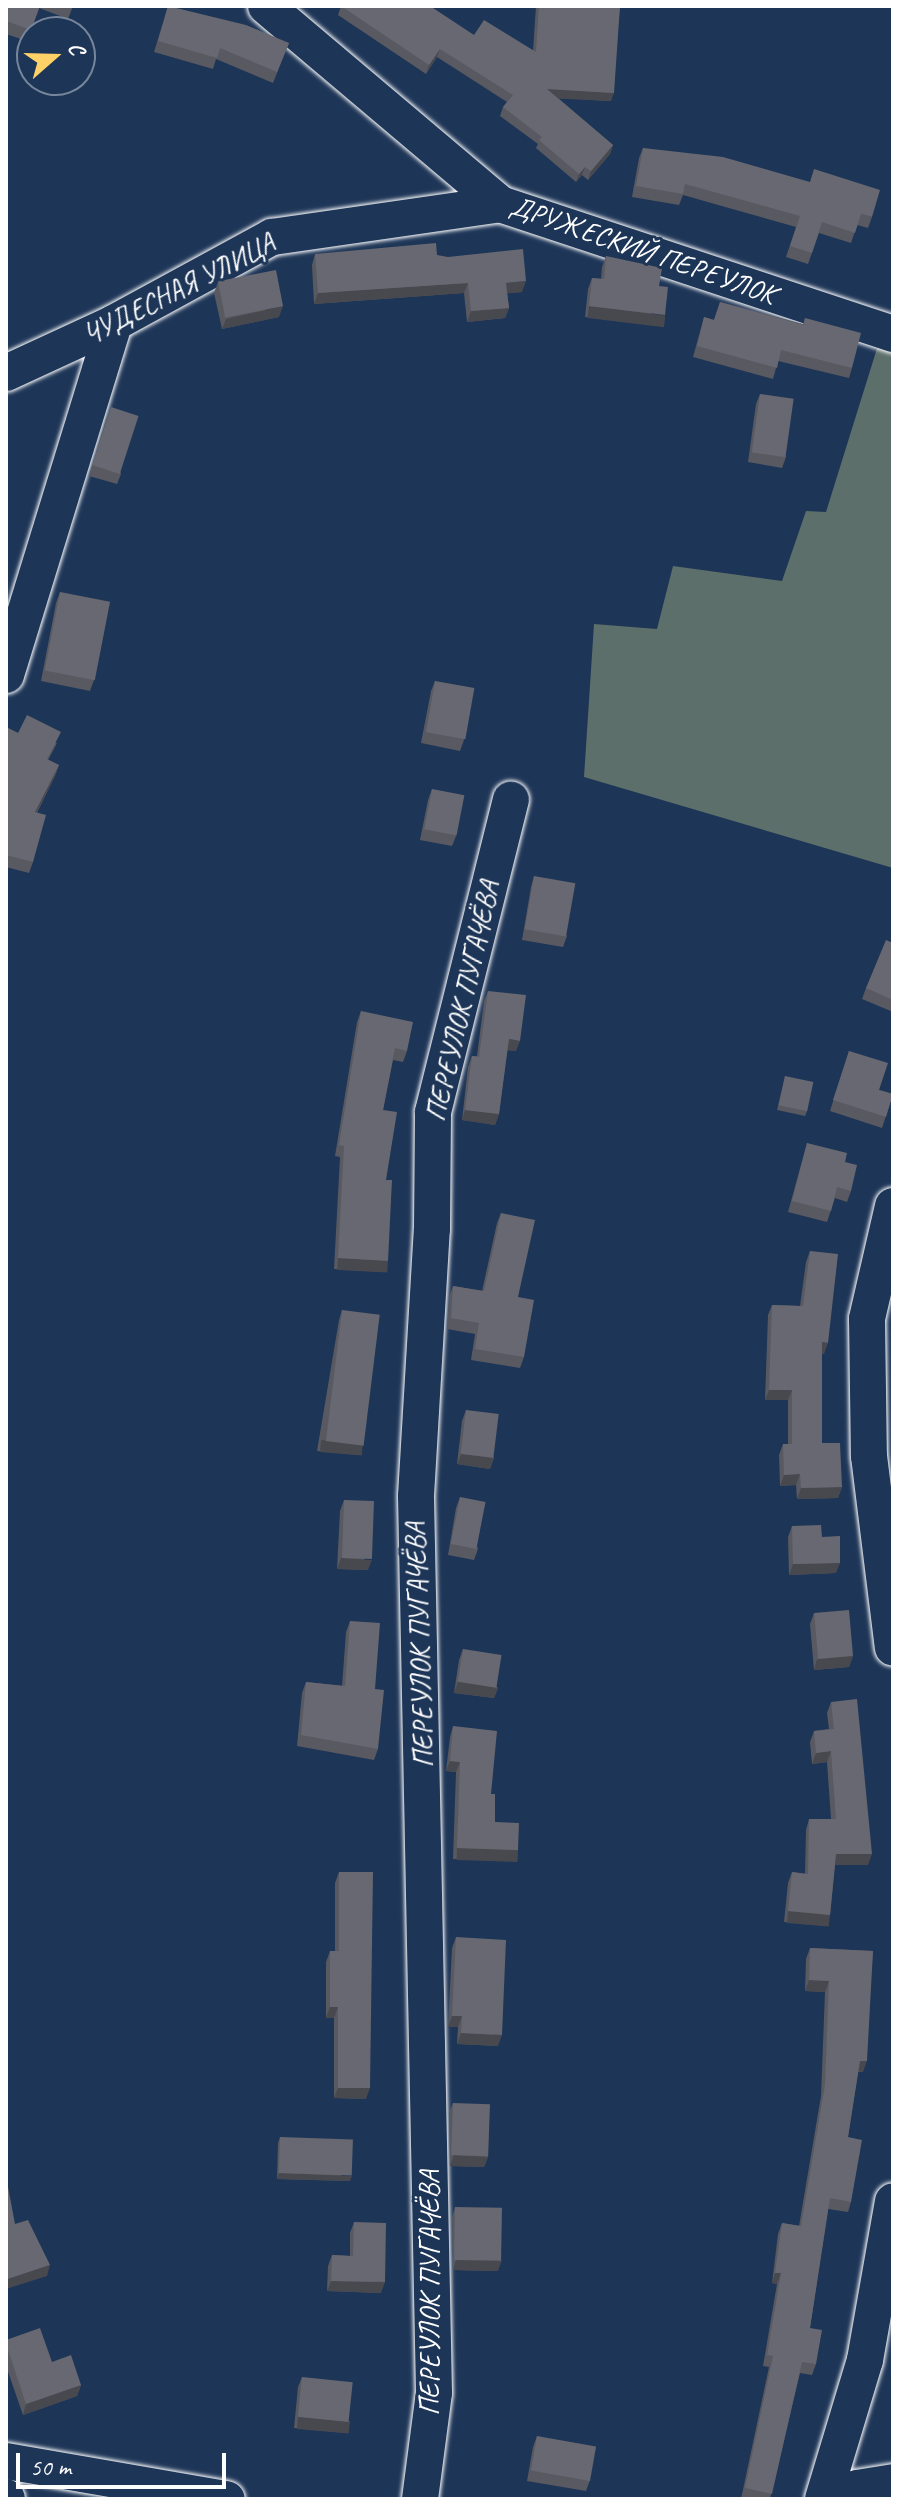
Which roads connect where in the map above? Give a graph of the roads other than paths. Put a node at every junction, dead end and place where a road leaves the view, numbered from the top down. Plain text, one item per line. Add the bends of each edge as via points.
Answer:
1 (266, 6) edge
2 (500, 204) junction
3 (114, 323) junction
4 (893, 334) edge
5 (6, 373) edge
6 (6, 675) edge
7 (511, 800) dead end
8 (893, 1206) edge
9 (893, 1648) edge
10 (893, 2201) edge
11 (6, 2461) edge
12 (893, 2482) edge
13 (227, 2499) edge
14 (420, 2499) edge
15 (823, 2499) edge
16 (840, 2499) edge

1 - 2 street, ДРУЖЕСКИЙ ПЕРЕУЛОК
2 - 3 street, ЧУДЕСНАЯ УЛИЦА via 272,237
2 - 4 street, ДРУЖЕСКИЙ ПЕРЕУЛОК
3 - 5 street, ЧУДЕСНАЯ УЛИЦА
3 - 6 street
7 - 14 street, ПЕРЕУЛОК ПУГАЧЁВА via 433,1112 432,1229 416,1496 434,2393
8 - 9 street via 867,1319 869,1456
10 - 15 street via 865,2360
11 - 13 street
12 - 16 street via 857,2488

